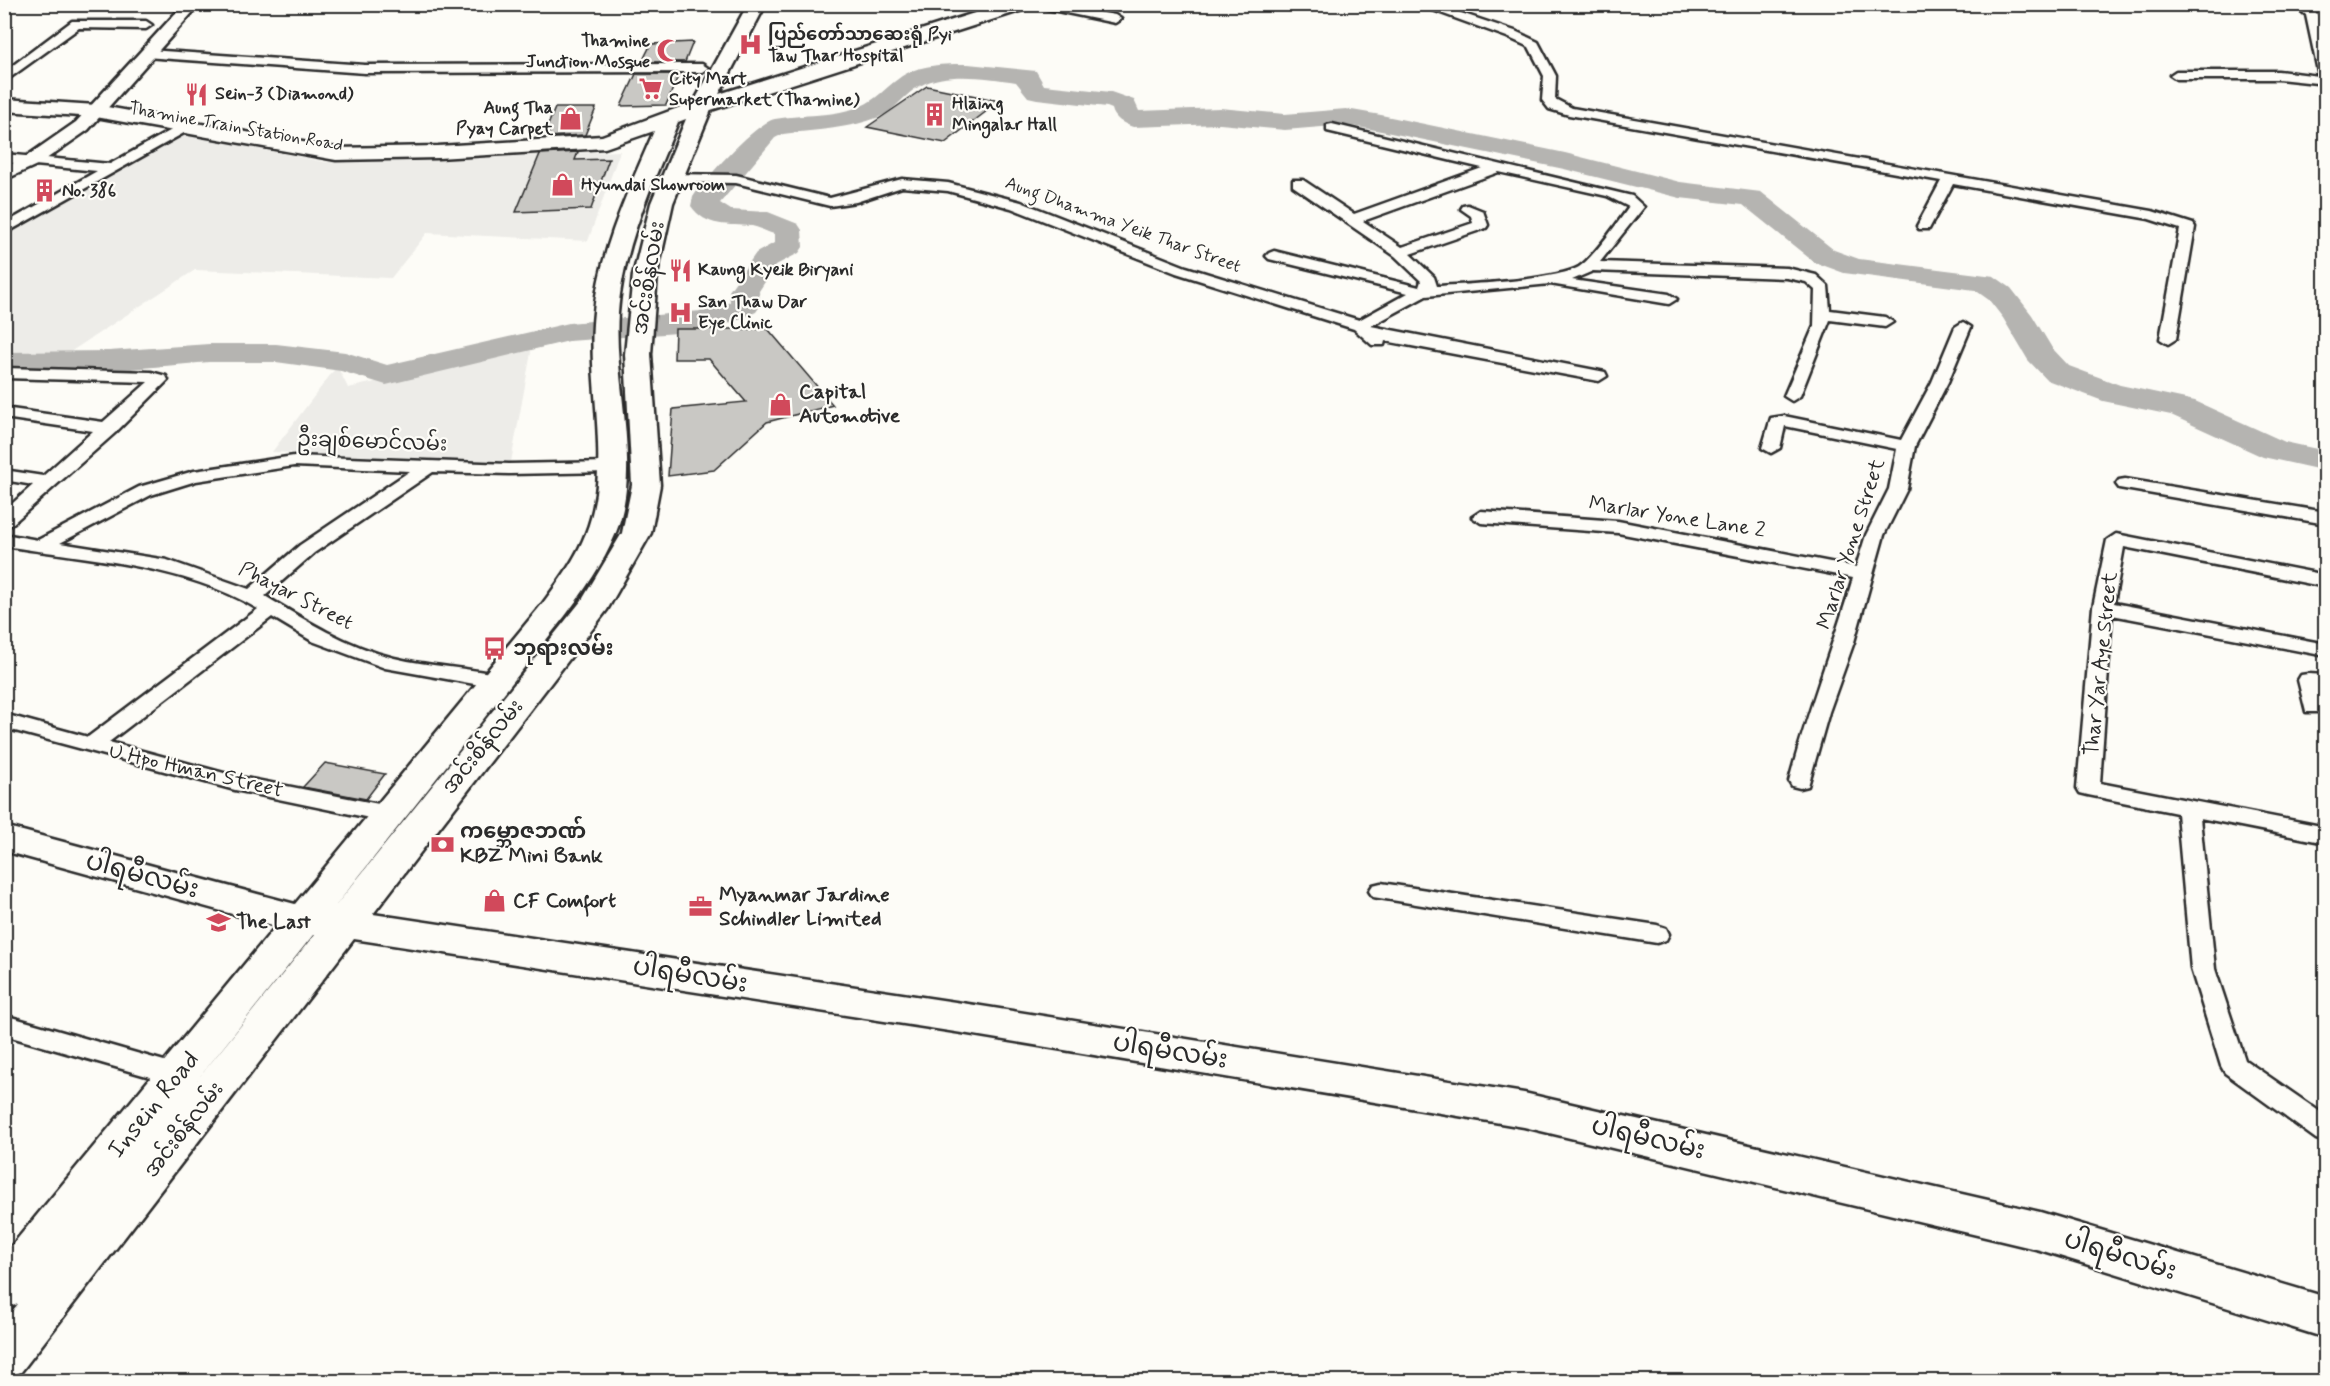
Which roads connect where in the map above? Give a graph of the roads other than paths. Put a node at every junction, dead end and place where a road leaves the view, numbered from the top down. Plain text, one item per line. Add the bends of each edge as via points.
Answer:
1 (193, 4) edge
2 (739, 4) edge
3 (757, 4) edge
4 (999, 4) edge
5 (1023, 4) edge
6 (1028, 4) edge
7 (1420, 4) edge
8 (2298, 4) edge
9 (1114, 19) dead end
10 (146, 25) dead end
11 (730, 38) junction
12 (148, 54) junction
13 (4, 62) edge
14 (26, 62) junction
15 (723, 65) junction
16 (702, 68) junction
17 (791, 69) junction
18 (2176, 75) dead end
19 (4, 78) edge
20 (2325, 78) edge
21 (4, 98) edge
22 (4, 105) edge
23 (100, 107) junction
24 (688, 108) junction
25 (186, 126) junction
26 (1332, 128) dead end
27 (605, 142) junction
28 (655, 154) junction
29 (4, 158) edge
30 (33, 160) junction
31 (112, 168) junction
32 (1497, 168) junction
33 (4, 175) edge
34 (670, 178) junction
35 (1949, 179) junction
36 (1298, 183) dead end
37 (1468, 209) dead end
38 (1352, 220) junction
39 (1924, 226) dead end
40 (4, 230) edge
41 (1400, 253) junction
42 (1274, 256) dead end
43 (1591, 266) junction
44 (1546, 280) junction
45 (1422, 292) junction
46 (1670, 299) dead end
47 (1821, 314) junction
48 (1885, 322) dead end
49 (1963, 327) dead end
50 (1369, 334) junction
51 (2168, 339) dead end
52 (4, 373) edge
53 (1599, 376) dead end
54 (1792, 396) dead end
55 (4, 413) edge
56 (110, 428) junction
57 (644, 434) junction
58 (609, 438) junction
59 (1906, 446) junction
60 (1771, 448) dead end
61 (429, 466) junction
62 (611, 467) junction
63 (4, 475) edge
64 (47, 482) junction
65 (2125, 484) dead end
66 (1481, 518) dead end
67 (2325, 518) edge
68 (4, 521) edge
69 (4, 540) edge
70 (41, 546) junction
71 (1863, 574) junction
72 (2325, 581) edge
73 (252, 597) junction
74 (2103, 607) junction
75 (272, 608) junction
76 (2325, 650) edge
77 (496, 681) junction
78 (2325, 682) edge
79 (2313, 707) dead end
80 (4, 721) edge
81 (90, 746) junction
82 (1800, 781) dead end
83 (2188, 809) junction
84 (389, 814) junction
85 (2325, 835) edge
86 (4, 838) edge
87 (1381, 891) dead end
88 (303, 920) junction
89 (347, 924) junction
90 (1657, 934) dead end
91 (4, 1025) edge
92 (178, 1075) junction
93 (2325, 1131) edge
94 (4, 1289) edge
95 (2325, 1318) edge
96 (4, 1357) edge

1 - 12 street
2 - 11 main road
3 - 11 main road
4 - 17 main road
5 - 24 main road
6 - 9 street
7 - 35 street via 1534,45 1550,76 1548,100 1569,111
8 - 20 street via 2312,14
10 - 14 street via 76,24
11 - 15 main road, အင်းစိန်လမ်း
11 - 16 main road
12 - 16 street via 365,69
12 - 23 street
13 - 14 street
14 - 19 street
15 - 17 main road via 747,70
15 - 24 main road, အင်းစိန်လမ်း
16 - 24 main road
17 - 24 main road
18 - 20 street
21 - 23 main road, Thamine Train Station Road
22 - 23 main road, Thamine Train Station Road
23 - 24 main road, Thamine Train Station Road via 344,148 586,138
23 - 25 main road, Thamine Train Station Road
23 - 30 street via 82,126
24 - 27 main road, Thamine Train Station Road
24 - 28 main road, အင်းစိန်လမ်း
24 - 34 main road, အင်းစိန်လမ်း
25 - 27 main road, Thamine Train Station Road via 336,154
25 - 31 street
26 - 32 street
27 - 28 main road via 637,146
28 - 58 main road, အင်းစိန်လမ်း via 629,215 609,293 605,329
29 - 30 street
30 - 31 street
30 - 33 street
31 - 40 street
32 - 38 street
32 - 43 street via 1634,202 1637,207
34 - 50 street, Aung Dhamma Yeik Thar Street via 736,179 830,202 900,183 937,186 1007,202 1180,270
34 - 57 main road, အင်းစိန်လမ်း via 653,230 638,325
35 - 39 street
35 - 51 street via 2152,215 2188,227
36 - 38 street
37 - 41 street via 1478,214 1481,225
38 - 41 street
41 - 45 street via 1429,280 1429,287
42 - 45 street
43 - 44 street
43 - 47 street via 1799,275 1811,278 1823,289
44 - 45 street
44 - 46 street
45 - 50 street
47 - 48 street
47 - 54 street via 1822,326
49 - 59 street, Marlar Yone Street
50 - 53 street, Aung Dhamma Yeik Thar Street
52 - 56 street via 159,378
55 - 56 street
56 - 64 street
57 - 58 main road
57 - 89 main road, အင်းစိန်လမ်း via 646,498 639,527 596,603
58 - 62 main road, အင်းစိန်လမ်း
59 - 60 street via 1784,421 1777,422
59 - 71 street, Marlar Yone Street via 1898,489 1875,535
61 - 62 street, ဦးချစ်မောင်လမ်း
61 - 70 street, ဦးချစ်မောင်လမ်း via 294,461 194,476 145,491
61 - 73 street via 316,543
62 - 77 main road, အင်းစိန်လမ်း via 602,531 593,550 561,599
63 - 64 street
64 - 68 street
65 - 67 street
66 - 71 street, Marlar Yone Lane 2 via 1618,527
69 - 70 street, Phayar Street
70 - 73 street, Phayar Street via 167,566
71 - 82 street, Marlar Yone Street
72 - 74 street, Thar Yar Aye Street via 2116,540
73 - 75 street, Phayar Street
74 - 76 street
74 - 83 street, Thar Yar Aye Street via 2088,788
75 - 77 street, Phayar Street via 319,637 351,651 392,664
75 - 81 street
77 - 84 main road, အင်းစိန်လမ်း
78 - 79 street via 2308,680
80 - 81 street, U Hpo Hman Street
81 - 84 street, U Hpo Hman Street via 235,783
83 - 85 street
83 - 93 street via 2204,969 2234,1066
84 - 88 main road, အင်းစိန်လမ်း
86 - 88 main road, ပါရမီလမ်း
87 - 90 street
88 - 89 main road, ပါရမီလမ်း
88 - 92 main road, Insein Road
89 - 95 main road, ပါရမီလမ်း via 1524,1110 2040,1231
89 - 96 main road, အင်းစိန်လမ်း
91 - 92 street
92 - 94 main road, Insein Road

